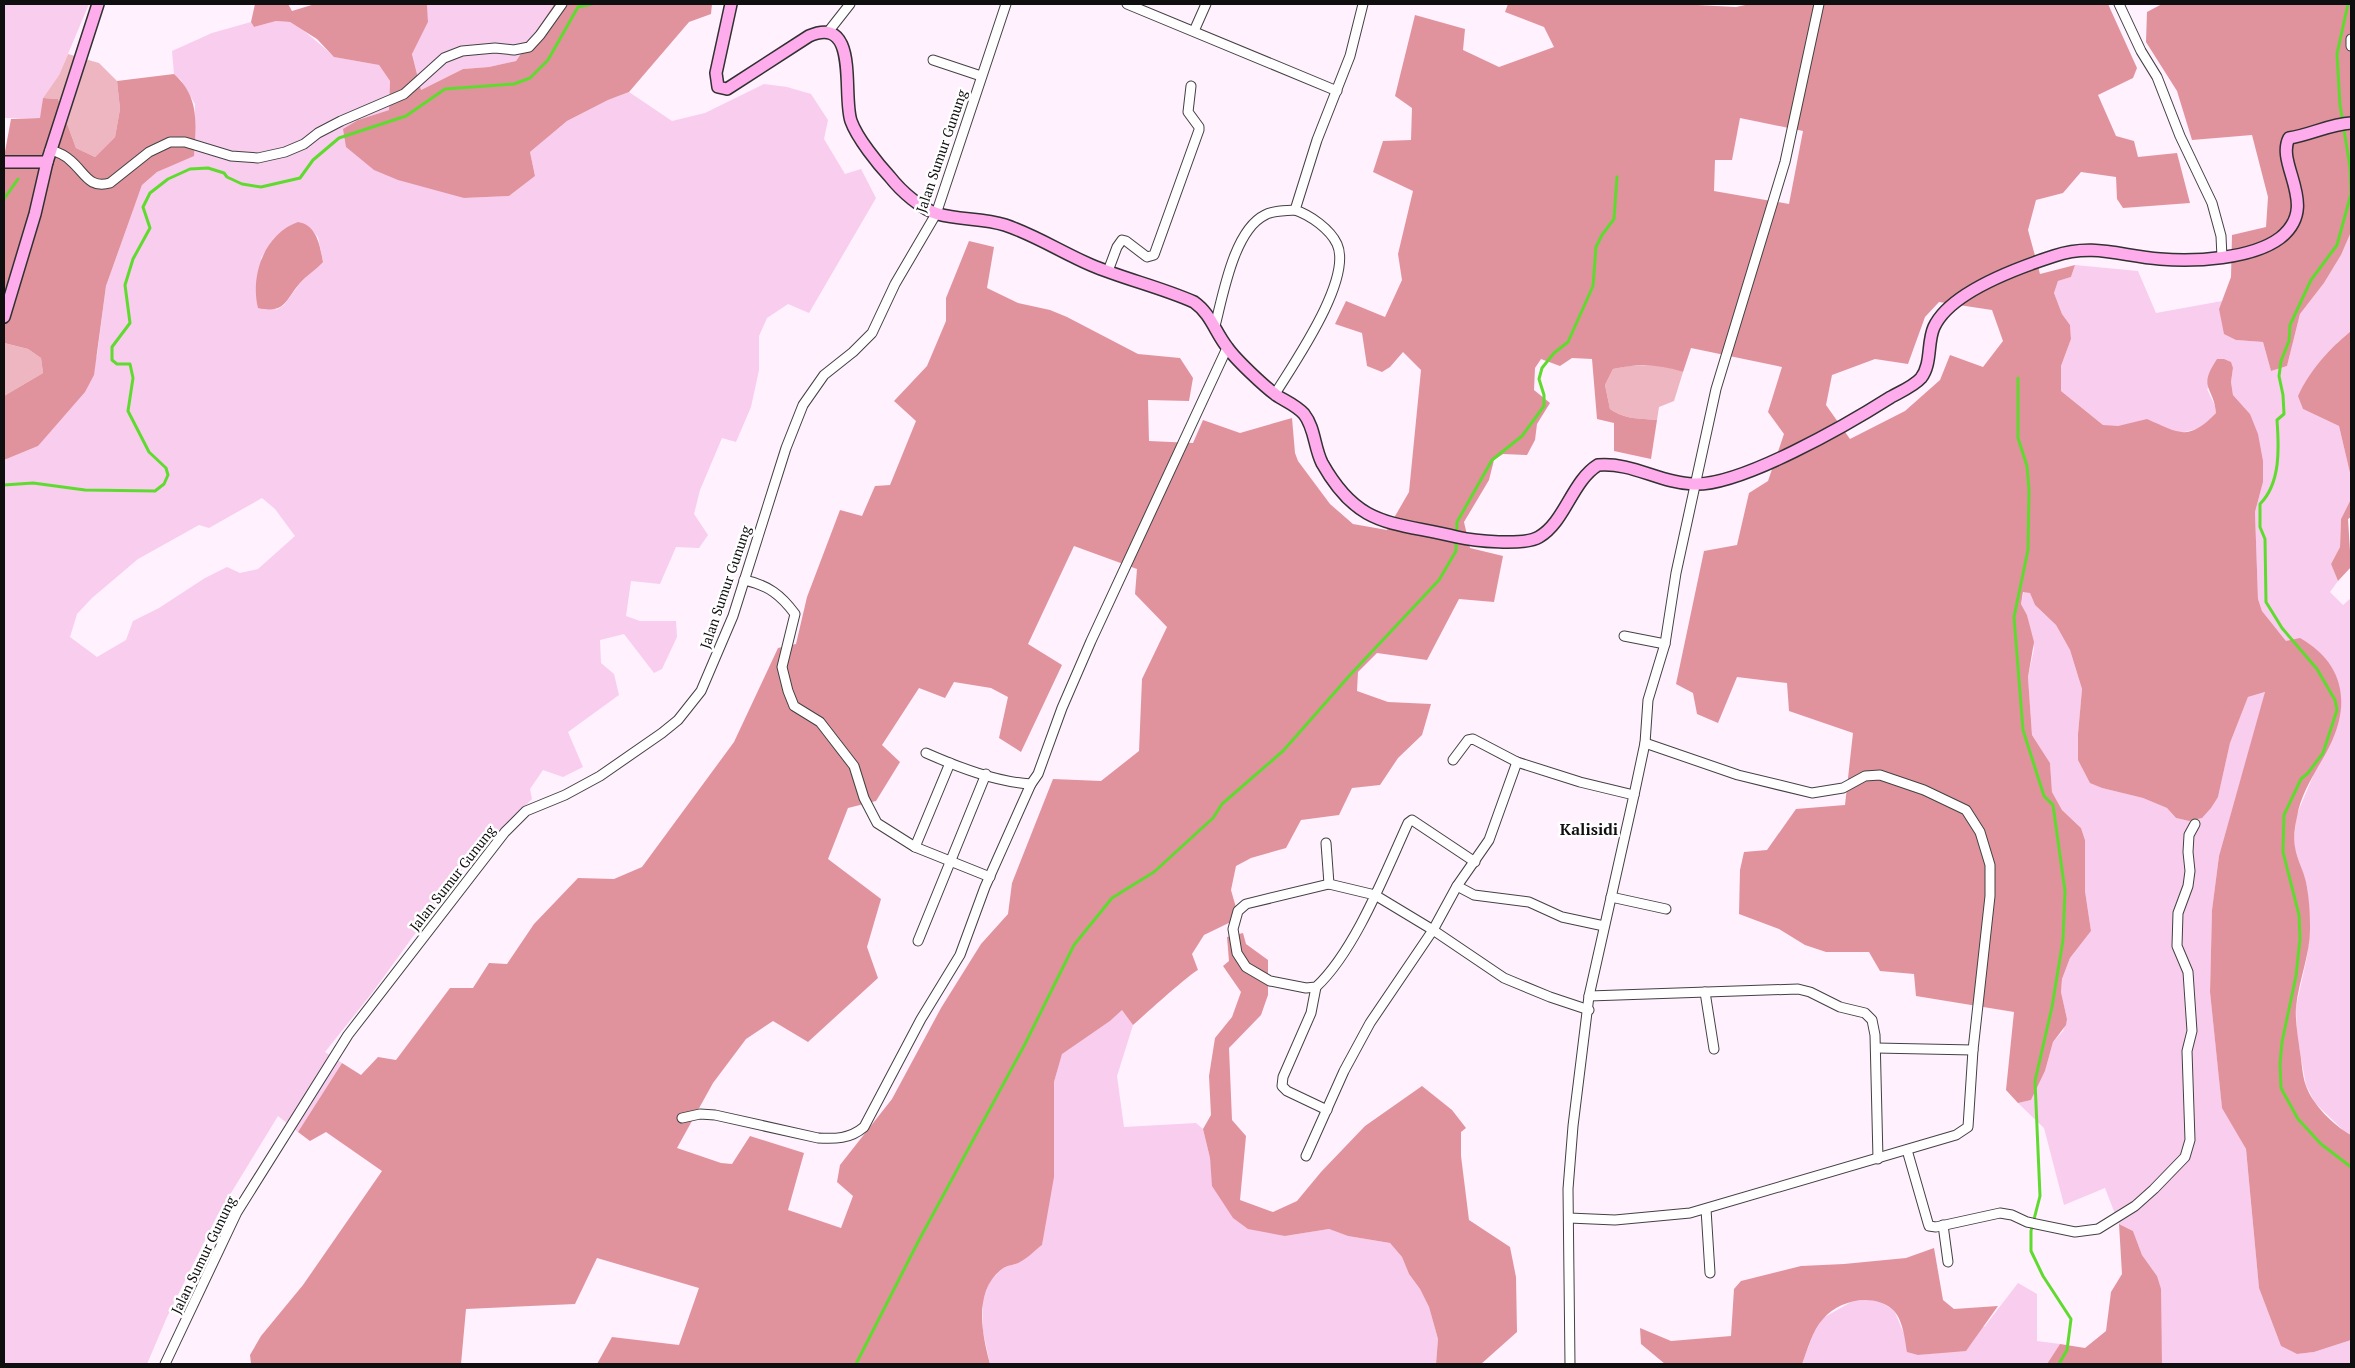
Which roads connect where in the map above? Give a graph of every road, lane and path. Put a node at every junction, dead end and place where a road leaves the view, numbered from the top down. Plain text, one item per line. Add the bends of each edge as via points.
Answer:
1 (98, 4) edge
2 (562, 4) edge
3 (731, 4) edge
4 (850, 4) edge
5 (1006, 4) edge
6 (1127, 4) edge
7 (1206, 4) edge
8 (1363, 4) edge
9 (1819, 4) edge
10 (2120, 4) edge
11 (1194, 31) junction
12 (828, 32) junction
13 (2351, 39) edge
14 (2351, 46) edge
15 (934, 60) dead end
16 (981, 76) junction
17 (1191, 86) dead end
18 (1336, 90) junction
19 (2345, 124) edge
20 (50, 150) junction
21 (4, 162) edge
22 (47, 162) junction
23 (1296, 210) junction
24 (936, 214) junction
25 (2222, 257) junction
26 (1108, 271) junction
27 (4, 317) edge
28 (1215, 326) junction
29 (1227, 348) junction
30 (1275, 394) junction
31 (1695, 485) junction
32 (744, 580) junction
33 (1624, 636) dead end
34 (1665, 644) junction
35 (1645, 743) junction
36 (926, 753) dead end
37 (1453, 760) dead end
38 (1517, 762) junction
39 (950, 763) junction
40 (986, 774) junction
41 (1032, 784) junction
42 (1634, 795) junction
43 (2195, 824) dead end
44 (1326, 843) dead end
45 (916, 848) junction
46 (950, 861) junction
47 (1475, 862) junction
48 (990, 877) junction
49 (1329, 884) junction
50 (1457, 886) junction
51 (1375, 895) junction
52 (1611, 897) junction
53 (1666, 909) dead end
54 (1604, 926) junction
55 (1433, 930) junction
56 (918, 941) dead end
57 (1316, 987) junction
58 (1706, 992) junction
59 (1590, 996) junction
60 (1589, 1010) junction
61 (1876, 1048) junction
62 (1714, 1050) dead end
63 (1973, 1050) junction
64 (1327, 1110) junction
65 (682, 1118) dead end
66 (1907, 1150) junction
67 (1306, 1156) dead end
68 (1878, 1159) junction
69 (1706, 1209) junction
70 (1569, 1218) junction
71 (1944, 1226) junction
72 (1948, 1262) dead end
73 (1710, 1274) dead end
74 (165, 1364) edge
75 (1570, 1364) edge

1 - 20 street
2 - 20 street via 530,47 462,51 444,58 404,94 341,121 285,152 258,158 231,156 185,142 170,142 149,152 104,184 85,178 72,162
3 - 12 street via 716,74 716,84 721,89 737,84 809,36
4 - 12 street
5 - 16 street, Jalan Sumur Gunung
6 - 11 street
7 - 11 street
8 - 18 street via 1350,56
9 - 31 street via 1785,162 1716,389
10 - 25 street via 2141,51 2157,77 2180,136 2212,203 2221,236
11 - 18 street
12 - 24 street via 842,42 846,52 846,87 854,127 890,178
13 - 14 street
15 - 16 street
16 - 24 street, Jalan Sumur Gunung
17 - 26 street via 1188,112 1199,130 1154,255 1147,257 1122,240
18 - 23 street
19 - 25 street via 2289,138 2286,143 2298,209 2292,223 2282,237 2261,249
20 - 22 street
21 - 22 street
22 - 27 street
23 - 28 street via 1266,214 1252,224 1227,277
23 - 30 street via 1325,229 1337,244 1339,259 1331,297
24 - 26 street via 1005,226
24 - 32 street, Jalan Sumur Gunung via 895,284 872,332 824,375 803,405
25 - 31 street via 2160,259 2088,250 2057,255 2001,275 1953,304 1943,314 1931,334 1925,369 1913,384 1874,408 1758,467 1725,480
26 - 28 street via 1194,302
28 - 29 street
29 - 30 street
29 - 41 street via 1091,641
30 - 31 street via 1304,414 1310,423 1321,461 1355,507 1394,525 1472,541 1529,541 1550,527 1585,476 1598,465 1628,467
31 - 34 street
32 - 45 street via 771,588 795,614 782,668 794,706 820,722 854,766 864,798 877,824
32 - 74 street, Jalan Sumur Gunung via 733,616 701,691 690,706 662,734 600,776 526,811 450,901 348,1035 237,1212
33 - 34 street
34 - 35 street via 1648,700
35 - 42 street
35 - 63 street via 1738,775 1812,794 1843,788 1865,776 1880,775 1924,790 1966,810 1980,832 1990,865 1990,896
36 - 39 street
37 - 38 street via 1468,740 1473,739
38 - 42 street
38 - 47 street via 1489,840
39 - 40 street
39 - 45 street
40 - 41 street
40 - 46 street
41 - 48 street
42 - 52 street
43 - 71 street via 2189,835 2188,886 2178,913 2178,946 2188,972 2192,1031 2187,1051 2188,1150 2154,1189 2098,1229 2075,1232 2027,1222 2012,1214 1995,1213
44 - 49 street
45 - 46 street
46 - 48 street
46 - 56 street
47 - 50 street
47 - 51 street via 1412,820
48 - 65 street via 960,955 921,1019 864,1127 856,1134 835,1139 818,1138 715,1115
49 - 51 street
49 - 57 street via 1246,904 1234,918 1237,953 1246,967 1270,980
50 - 54 street via 1474,895 1529,902 1562,917
50 - 55 street
51 - 55 street
51 - 57 street via 1346,950
52 - 53 street
52 - 54 street
54 - 59 street
55 - 60 street via 1504,978 1550,998
55 - 64 street via 1370,1023
57 - 64 street via 1311,1013 1282,1086
58 - 59 street
58 - 61 street via 1803,990 1830,1004 1870,1016
58 - 62 street
59 - 60 street
60 - 70 street via 1573,1126
61 - 63 street
61 - 68 street
63 - 66 street via 1968,1127 1956,1135
64 - 67 street
66 - 68 street
66 - 71 street via 1928,1222 1932,1227
68 - 69 street
69 - 70 street via 1646,1218
69 - 73 street
70 - 75 street
71 - 72 street

